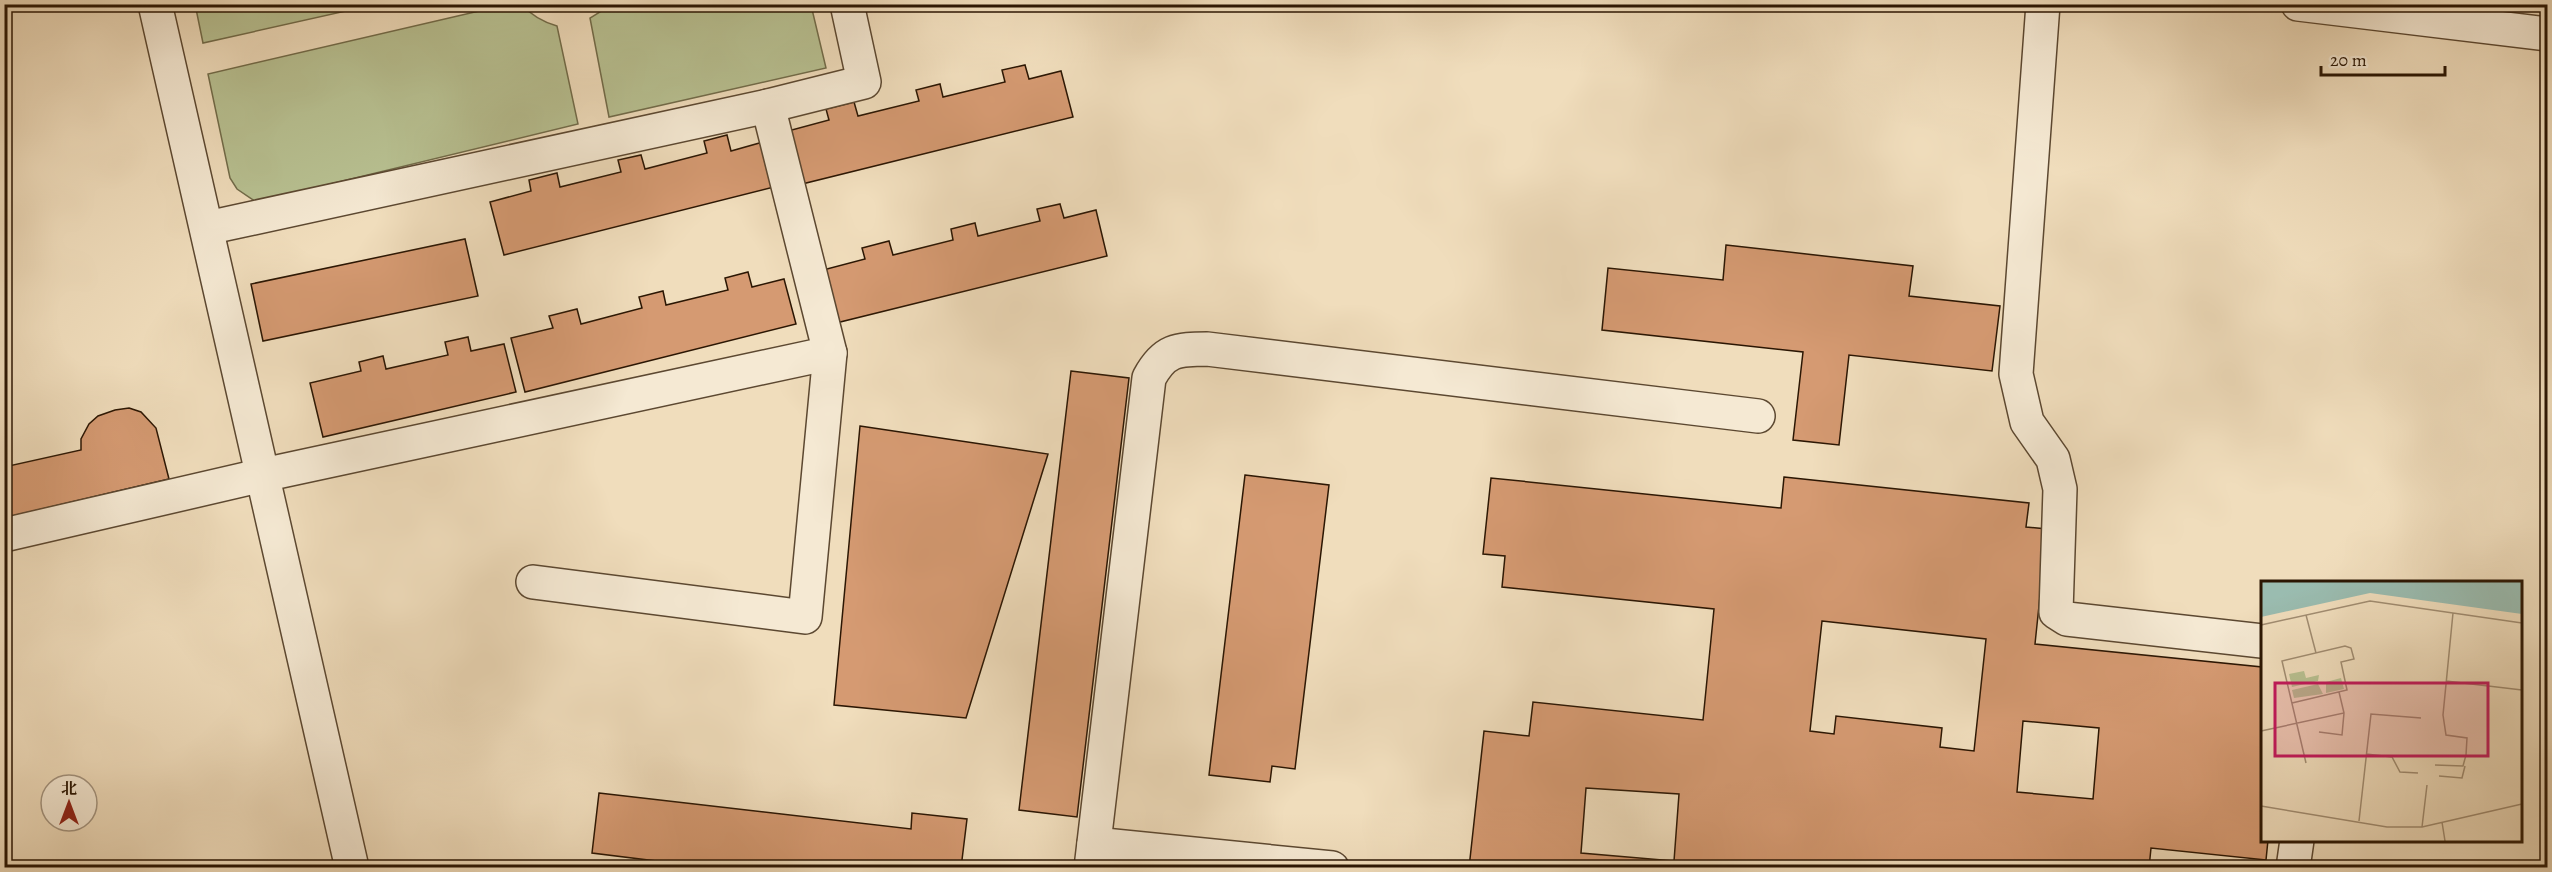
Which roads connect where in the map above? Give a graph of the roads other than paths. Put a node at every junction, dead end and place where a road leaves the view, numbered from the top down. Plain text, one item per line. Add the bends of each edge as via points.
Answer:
1 (155, 4) edge
2 (847, 4) edge
3 (2043, 4) edge
4 (2298, 4) edge
5 (2547, 34) edge
6 (768, 106) junction
7 (207, 228) junction
8 (830, 354) junction
9 (1758, 416) dead end
10 (263, 475) junction
11 (4, 535) edge
12 (532, 582) dead end
13 (2261, 640) edge
14 (2296, 842) edge
15 (1093, 856) edge
16 (352, 867) edge
17 (1332, 867) edge
18 (2294, 867) edge

1 - 7 lane
2 - 6 lane via 864,82
3 - 13 lane via 2016,374 2027,422 2053,459 2060,489 2056,612 2067,619
4 - 5 lane
6 - 7 lane
6 - 8 lane
7 - 10 lane
8 - 10 lane
8 - 12 lane via 805,616
9 - 15 lane via 1207,349 1182,349 1158,361 1149,378
10 - 11 lane
10 - 16 lane
14 - 18 lane
15 - 17 lane

